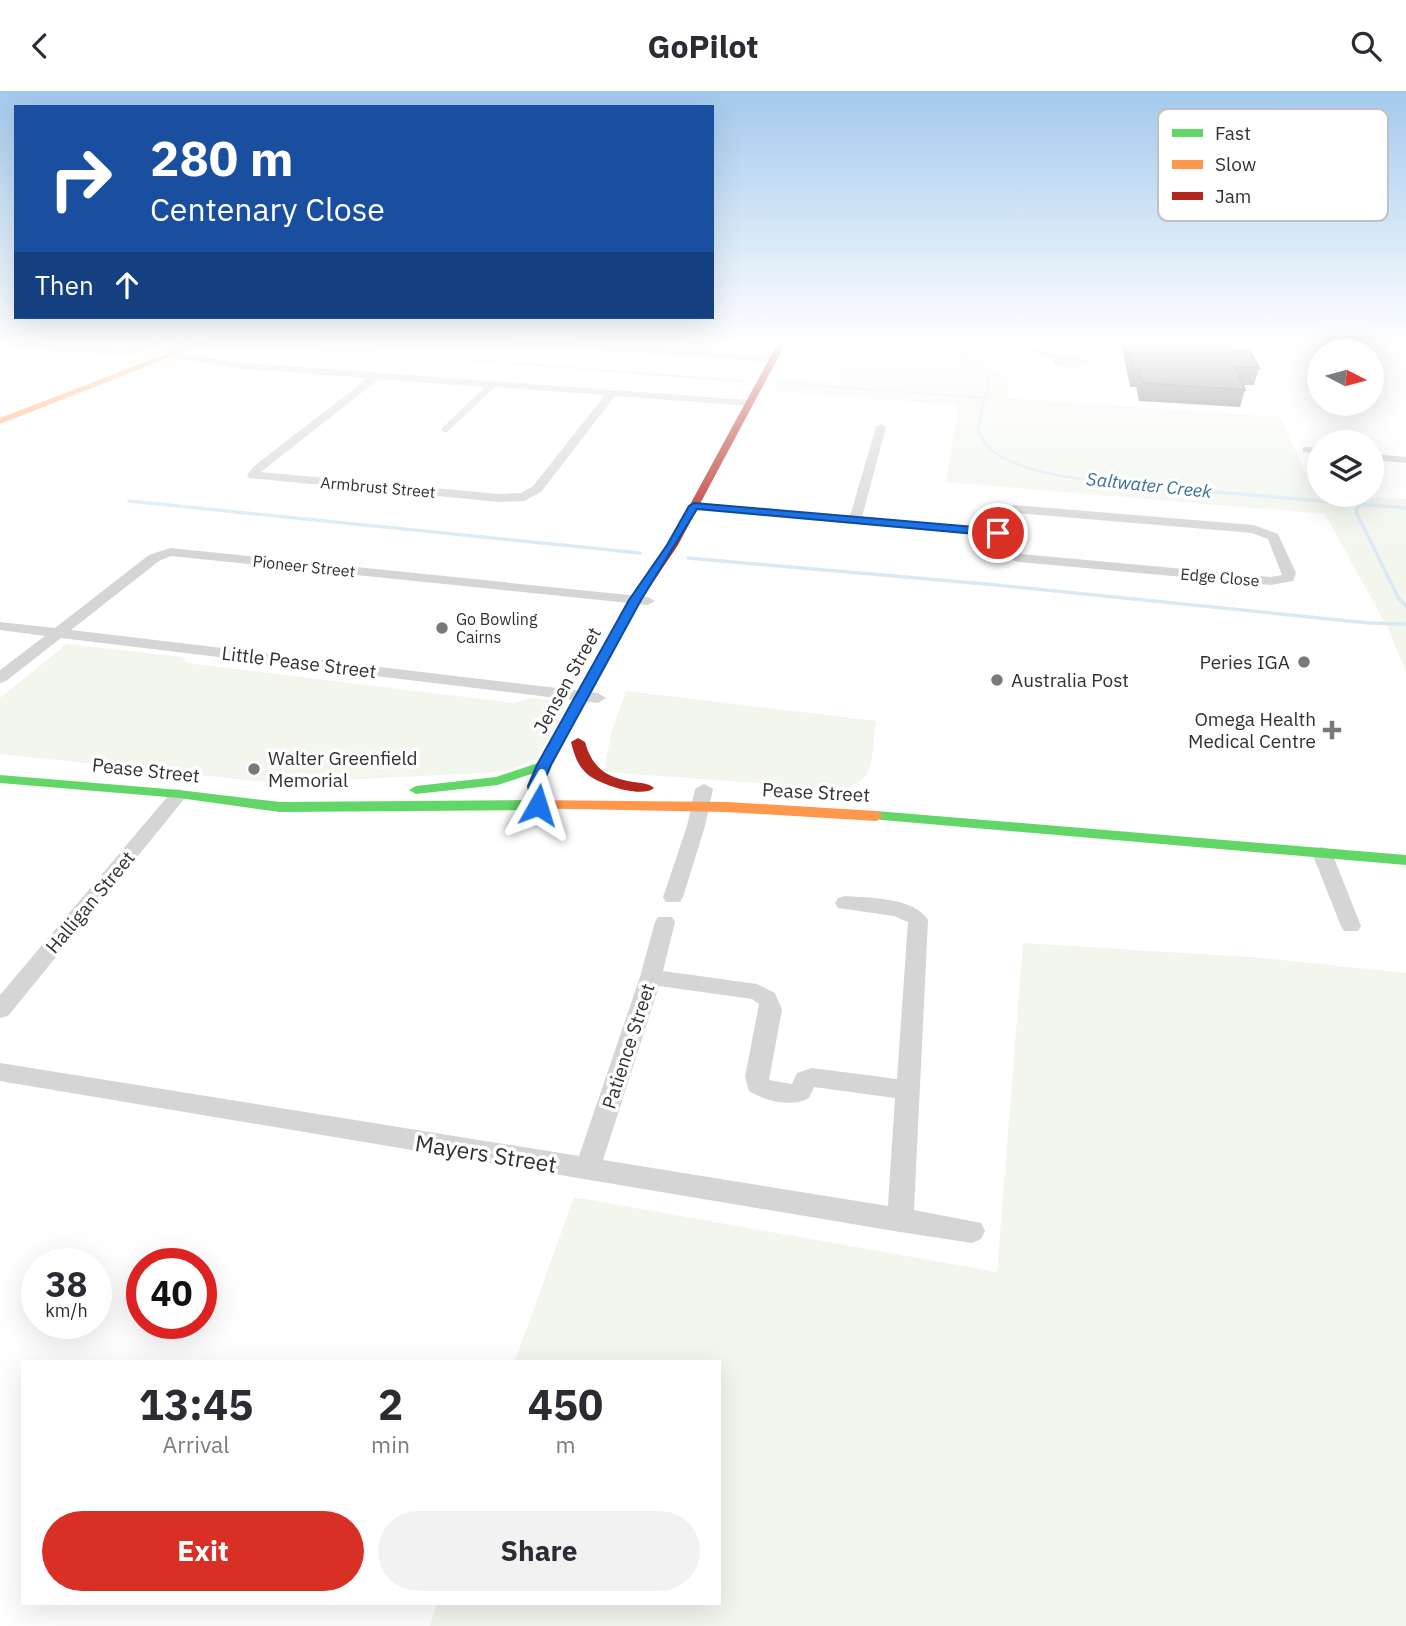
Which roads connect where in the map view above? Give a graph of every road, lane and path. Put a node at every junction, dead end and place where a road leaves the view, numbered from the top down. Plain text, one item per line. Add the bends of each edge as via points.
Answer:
1 (20, 413) edge
2 (329, 413) edge
3 (464, 413) edge
4 (597, 413) edge
5 (744, 413) edge
6 (0, 421) edge
7 (880, 427) dead end
8 (446, 430) dead end
9 (1384, 458) edge
10 (1406, 460) edge
11 (694, 506) junction
12 (855, 520) junction
13 (998, 533) junction
14 (642, 601) junction
15 (0, 627) edge
16 (58, 633) junction
17 (0, 678) edge
18 (590, 697) junction
19 (583, 731) junction
20 (544, 765) junction
21 (564, 767) dead end
22 (0, 771) edge
23 (0, 779) edge
24 (67, 783) junction
25 (392, 792) junction
26 (179, 794) junction
27 (699, 795) junction
28 (541, 796) junction
29 (221, 799) junction
30 (1406, 845) edge
31 (1322, 853) junction
32 (1406, 860) edge
33 (673, 897) dead end
34 (845, 903) dead end
35 (665, 922) dead end
36 (1351, 926) dead end
37 (651, 977) junction
38 (0, 1010) edge
39 (0, 1072) edge
40 (909, 1090) junction
41 (587, 1169) junction
42 (900, 1220) junction
43 (972, 1231) dead end

1 - 6 street
2 - 4 street, Armbrust Street via 254,475 524,497 537,489
3 - 8 street
5 - 11 street, Jensen Street
7 - 12 street
9 - 10 street
11 - 12 street
11 - 14 street, Jensen Street via 667,564
12 - 13 street
13 - 13 street, Edge Close via 1001,514 1014,509 1254,529 1273,537 1289,573 1288,578 1271,581 1019,558 1000,549
14 - 16 street, Pioneer Street via 170,552 154,558
14 - 18 street, Jensen Street
15 - 16 street, Little Pease Street
16 - 17 street, Pioneer Street
16 - 18 street, Little Pease Street
18 - 19 street, Jensen Street
18 - 20 street, Jensen Street
19 - 21 street, Jensen Street
19 - 28 street, Pease Street via 581,762 594,775 613,784 653,788
20 - 25 street via 503,781
20 - 28 street, Jensen Street
22 - 24 street, Pease Street
23 - 24 street, Pease Street
24 - 26 street, Pease Street
25 - 28 street, Pease Street
25 - 29 street, Pease Street
26 - 29 street, Pease Street
26 - 38 street, Halligan Street
27 - 28 street, Pease Street
27 - 30 street, Pease Street
27 - 31 street, Pease Street via 870,816
27 - 33 street
28 - 29 street, Pease Street via 296,807
31 - 32 street, Pease Street
31 - 36 street
34 - 40 street via 901,911 918,920
35 - 37 street, Patience Street
37 - 40 street via 765,996 771,1010 757,1084 766,1090 796,1094 812,1077
37 - 41 street, Patience Street
39 - 41 street, Mayers Street
40 - 42 street
41 - 42 street, Mayers Street
42 - 43 street, Mayers Street

